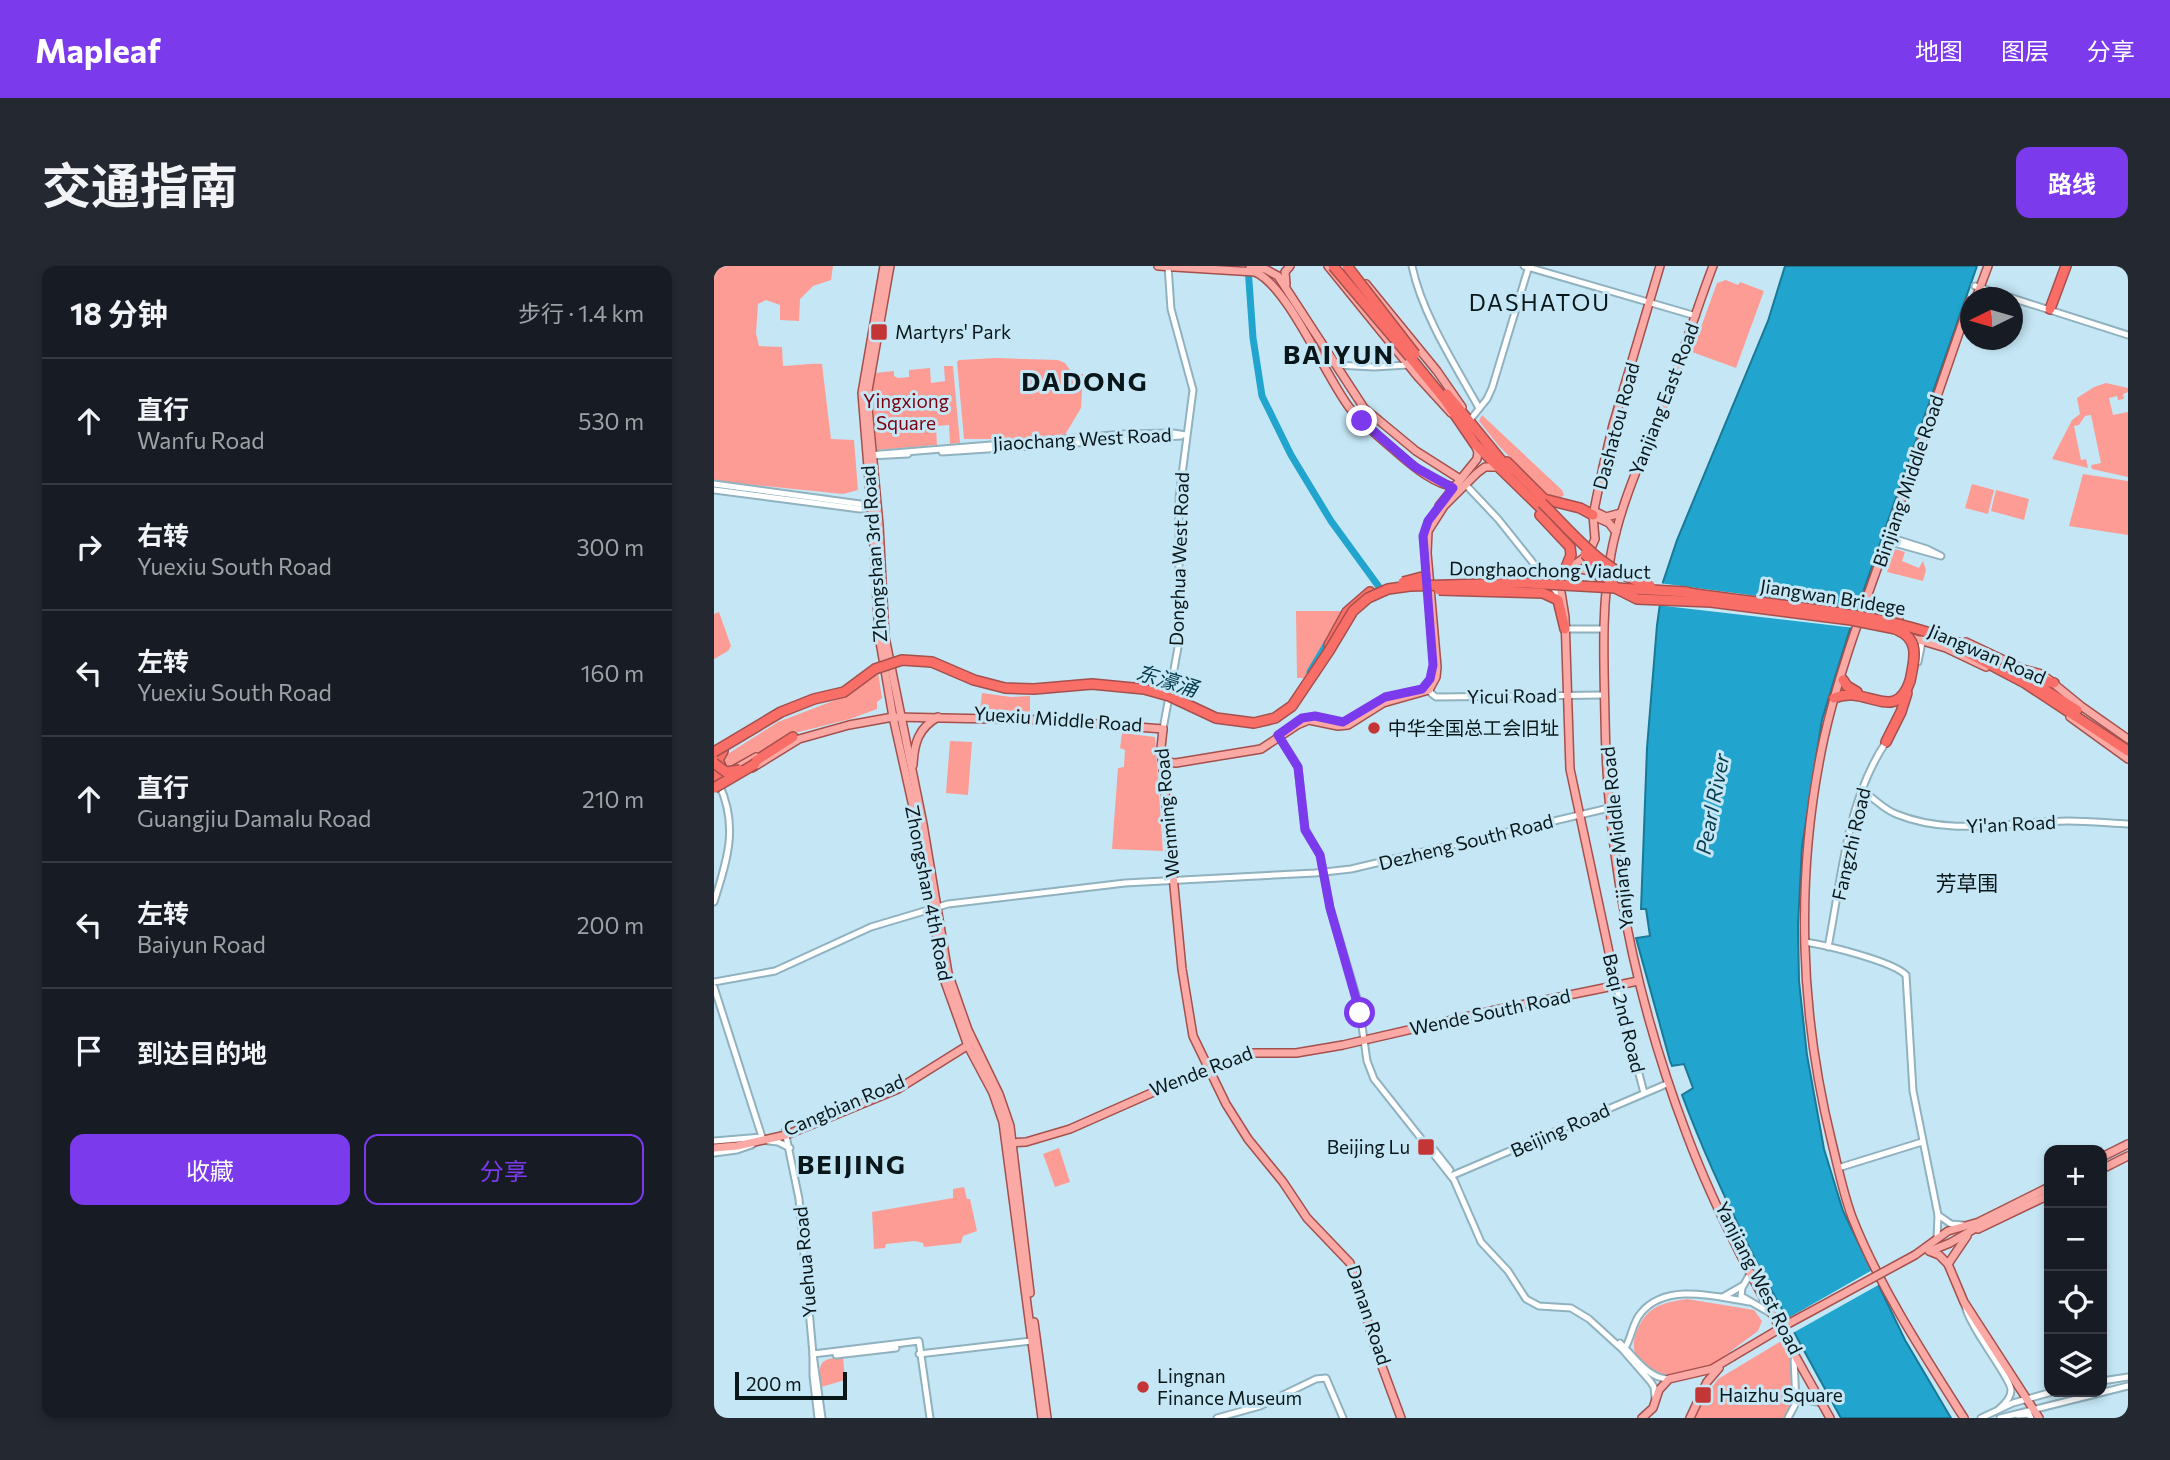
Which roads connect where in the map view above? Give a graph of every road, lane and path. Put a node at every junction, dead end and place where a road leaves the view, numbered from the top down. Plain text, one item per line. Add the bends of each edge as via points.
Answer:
1 (884, 266) edge
2 (890, 266) edge
3 (1158, 266) edge
4 (1203, 266) edge
5 (1290, 266) edge
6 (1328, 266) edge
7 (1334, 266) edge
8 (1348, 266) edge
9 (1412, 266) edge
10 (1529, 266) edge
11 (1660, 266) edge
12 (1713, 266) edge
13 (1986, 266) edge
14 (2066, 266) edge
15 (1168, 267) edge
16 (1276, 268) edge
17 (1241, 269) edge
18 (1255, 270) junction
19 (1977, 287) edge
20 (1287, 288) junction
21 (1279, 294) junction
22 (1376, 296) junction
23 (2023, 301) edge
24 (1359, 303) junction
25 (1651, 303) junction
26 (2050, 309) junction
27 (1391, 313) junction
28 (1696, 316) junction
29 (1375, 323) junction
30 (2128, 335) edge
31 (1960, 337) edge
32 (1960, 341) edge
33 (1331, 356) junction
34 (1320, 358) junction
35 (1411, 359) junction
36 (1336, 365) junction
37 (1479, 408) junction
38 (1369, 412) junction
39 (1468, 417) junction
40 (1362, 421) junction
41 (1186, 435) junction
42 (1484, 438) junction
43 (1475, 444) junction
44 (871, 455) junction
45 (1492, 463) junction
46 (1439, 467) junction
47 (1434, 479) junction
48 (1463, 482) junction
49 (717, 487) edge
50 (1453, 488) junction
51 (873, 507) junction
52 (1593, 513) junction
53 (1621, 513) junction
54 (1595, 533) junction
55 (1615, 536) junction
56 (1890, 540) junction
57 (1563, 575) junction
58 (1427, 577) junction
59 (1605, 588) junction
60 (1429, 593) junction
61 (1687, 595) junction
62 (1711, 602) junction
63 (1565, 606) junction
64 (1862, 618) junction
65 (1926, 627) junction
66 (1604, 628) junction
67 (1892, 628) junction
68 (1565, 629) junction
69 (1923, 640) junction
70 (1969, 651) junction
71 (2024, 676) junction
72 (1310, 679) junction
73 (1843, 680) junction
74 (2041, 680) junction
75 (1910, 681) junction
76 (2054, 683) junction
77 (1427, 688) junction
78 (2038, 692) junction
79 (1567, 695) junction
80 (1604, 695) junction
81 (1837, 697) junction
82 (1868, 697) junction
83 (2051, 701) junction
84 (2081, 706) junction
85 (896, 715) junction
86 (939, 717) junction
87 (1163, 729) junction
88 (1279, 736) junction
89 (2128, 738) edge
90 (793, 739) junction
91 (1886, 742) junction
92 (2128, 746) edge
93 (719, 751) edge
94 (2128, 751) edge
95 (714, 757) edge
96 (2128, 758) edge
97 (1165, 762) junction
98 (754, 763) junction
99 (734, 770) joint
100 (912, 773) junction
101 (716, 776) edge
102 (1861, 790) junction
103 (1609, 808) junction
104 (1581, 815) junction
105 (2128, 824) edge
106 (1323, 872) junction
107 (1175, 881) junction
108 (714, 902) edge
109 (934, 907) junction
110 (1807, 942) junction
111 (1828, 947) junction
112 (1637, 978) junction
113 (714, 984) edge
114 (1616, 985) junction
115 (1364, 1040) junction
116 (969, 1043) junction
117 (1210, 1067) junction
118 (1669, 1083) junction
119 (1644, 1093) junction
120 (795, 1132) junction
121 (785, 1133) junction
122 (1689, 1135) junction
123 (760, 1140) junction
124 (1011, 1142) junction
125 (1923, 1142) junction
126 (714, 1147) edge
127 (790, 1147) junction
128 (2128, 1150) edge
129 (2107, 1160) edge
130 (2107, 1160) edge
131 (1840, 1167) junction
132 (1452, 1175) junction
133 (2044, 1191) edge
134 (2044, 1192) edge
135 (1938, 1215) junction
136 (1314, 1224) joint
137 (1968, 1230) junction
138 (1937, 1238) junction
139 (1929, 1251) junction
140 (1916, 1256) junction
141 (1948, 1264) junction
142 (1025, 1268) junction
143 (1751, 1272) junction
144 (1744, 1284) junction
145 (1723, 1297) junction
146 (1750, 1302) junction
147 (1964, 1302) junction
148 (1773, 1315) junction
149 (1031, 1341) junction
150 (1624, 1349) junction
151 (813, 1354) junction
152 (920, 1354) junction
153 (1794, 1354) junction
154 (1732, 1358) junction
155 (2002, 1373) junction
156 (2128, 1377) edge
157 (1669, 1379) junction
158 (2107, 1380) edge
159 (2016, 1383) junction
160 (2128, 1386) edge
161 (2044, 1394) edge
162 (2025, 1399) junction
163 (1655, 1402) junction
164 (1796, 1403) junction
165 (1822, 1403) junction
166 (1999, 1409) junction
167 (2030, 1412) edge
168 (1690, 1416) edge
169 (2002, 1417) edge
170 (820, 1418) edge
171 (929, 1418) edge
172 (1042, 1418) edge
173 (1047, 1418) edge
174 (1217, 1418) edge
175 (1343, 1418) edge
176 (1402, 1418) edge
177 (1642, 1418) edge
178 (1788, 1418) edge
179 (1832, 1418) edge
180 (1967, 1418) edge
181 (1981, 1418) edge
182 (2039, 1418) edge

1 - 44 main road, Zhongshan 3rd Road via 862,387
2 - 44 main road, Zhongshan 3rd Road via 867,390
3 - 15 main road
4 - 17 main road
5 - 20 main road via 1284,276
6 - 24 main road
7 - 24 main road
7 - 35 highway, bridge
8 - 22 main road via 1360,286
8 - 35 highway, bridge
9 - 37 street via 1428,309
10 - 25 street
10 - 37 street via 1492,388
11 - 25 main road, Dashatou Road
12 - 28 main road, Yanjiang East Road
13 - 19 main road, Binjiang Middle Road
14 - 26 highway
15 - 17 main road
15 - 41 street, Donghua West Road via 1171,309 1194,390
16 - 18 main road
16 - 20 main road
16 - 21 main road
17 - 18 main road
18 - 21 main road
20 - 33 main road
21 - 34 main road
22 - 24 main road
22 - 27 main road
23 - 26 street
24 - 29 main road
25 - 28 street
25 - 52 main road, Dashatou Road via 1613,425
26 - 30 street
27 - 29 main road
27 - 39 main road
28 - 53 main road, Yanjiang East Road
29 - 35 main road
31 - 56 main road, Binjiang Middle Road
32 - 56 main road, Binjiang Middle Road
33 - 34 street
33 - 36 main road
34 - 40 main road
35 - 36 street via 1364,367
35 - 39 highway
35 - 43 highway
36 - 38 main road
37 - 39 street
38 - 40 street
38 - 46 main road
39 - 42 highway
40 - 47 main road
41 - 44 street, Jiaochang West Road
41 - 87 street, Donghua West Road, bridge via 1178,509 1180,636
42 - 52 highway via 1544,499
42 - 61 highway, bridge via 1503,464 1611,568 1642,583
43 - 45 highway
43 - 48 main road via 1477,459
44 - 51 main road, Zhongshan 3rd Road
45 - 48 main road
45 - 57 highway via 1567,542 1571,555
45 - 62 highway, bridge via 1623,593 1641,600
46 - 47 street via 1443,475
46 - 48 main road
47 - 50 main road
48 - 50 main road
48 - 58 main road via 1430,527
48 - 63 street via 1498,519
49 - 51 street
50 - 58 main road via 1424,531
51 - 85 main road, Zhongshan 3rd Road, bridge via 885,659
52 - 53 main road via 1610,517
52 - 54 main road, Dashatou Road
52 - 55 main road via 1609,523
53 - 55 main road, Yanjiang East Road
54 - 55 main road via 1606,528
54 - 57 main road via 1588,555
55 - 59 main road, Yanjiang Middle Road
56 - 56 street via 1941,556 1927,549
56 - 64 main road, Binjiang Middle Road
57 - 59 main road via 1570,569 1589,570
57 - 63 main road, Baqi 2nd Road via 1560,586
58 - 60 main road, bridge
58 - 72 highway, bridge via 1382,586 1359,599 1343,618
59 - 66 main road, Yanjiang Middle Road
60 - 61 highway, Donghaochong Viaduct, bridge via 1574,590
60 - 68 highway, bridge via 1543,593 1558,600
60 - 77 main road via 1433,665
60 - 93 highway, Donghaochong Viaduct, bridge via 1384,592 1360,604 1296,702 1264,722 1214,718 1146,690 1097,685 1004,688 971,680 934,663 906,660 879,667 838,698 787,713
61 - 62 highway, Jiangwan Bridege, bridge
61 - 70 highway, Jiangwan Bridege, bridge via 1877,618 1932,634
61 - 72 highway, Donghaochong Viaduct, bridge via 1527,583 1388,589 1353,611
62 - 67 highway, Jiangwan Bridege, bridge
63 - 68 main road, Baqi 2nd Road
64 - 65 main road, Jiangwan Road
64 - 69 main road, Jiangwan Road
64 - 73 main road, Binjiang Middle Road
64 - 81 main road, Binjiang Middle Road
65 - 69 street, Fangzhi Road
65 - 76 main road, Jiangwan Road
66 - 68 street
66 - 80 main road, Yanjiang Middle Road
67 - 70 highway, Jiangwan Bridege, bridge
67 - 75 highway, bridge via 1907,635 1913,644
68 - 79 main road, Baqi 2nd Road
69 - 78 main road, Jiangwan Road
69 - 91 street, Fangzhi Road via 1905,710
70 - 71 highway
70 - 78 highway
71 - 74 highway
71 - 92 highway
72 - 93 highway, Donghaochong Viaduct, bridge via 1284,712 1250,723 1210,716 1144,689 1092,684 1005,688 931,661 902,660 875,669 843,693 794,706
73 - 81 main road, Binjiang Middle Road
73 - 82 highway via 1850,689
74 - 76 highway
74 - 84 highway
75 - 82 highway via 1899,700
75 - 91 highway
76 - 84 main road, Jiangwan Road
77 - 79 street, Yicui Road via 1436,697
77 - 88 main road via 1385,697 1343,722 1302,718
78 - 83 highway
79 - 80 street, Yicui Road
79 - 104 main road, Baqi 2nd Road via 1570,769
80 - 103 main road, Yanjiang Middle Road
81 - 82 highway
81 - 110 main road, Binjiang Middle Road via 1814,827
83 - 94 highway
83 - 96 main road, Jiangwan Road
84 - 89 main road, Jiangwan Road
85 - 86 main road, Yuexiu Middle Road
85 - 87 main road, Yuexiu Middle Road via 1062,716
85 - 90 main road via 843,723
85 - 100 main road, Zhongshan 4th Road
85 - 109 main road, Zhongshan 4th Road
86 - 87 main road, Yuexiu Middle Road
86 - 100 main road via 919,735
87 - 97 main road, Wenming Road
88 - 97 main road via 1258,746
88 - 106 street via 1298,767 1305,830 1318,851
90 - 98 highway
90 - 99 main road
90 - 101 main road via 730,782
91 - 102 street, Fangzhi Road
93 - 95 highway, Donghaochong Viaduct
93 - 101 highway
97 - 107 main road, Wenming Road
98 - 101 highway, bridge
98 - 101 highway, bridge
99 - 101 highway
100 - 109 main road, Zhongshan 4th Road
101 - 108 street via 731,831
102 - 105 street, Yi'an Road via 1896,814 1934,825
102 - 111 street, Fangzhi Road
103 - 104 street, Dezheng South Road
103 - 112 main road, Yanjiang Middle Road
104 - 106 street, Dezheng South Road via 1384,863
104 - 114 main road, Baqi 2nd Road
106 - 107 street, Dezheng South Road
106 - 115 street
107 - 109 street, Dezheng South Road via 1050,890
107 - 117 main road, Wenming Road via 1193,1023
109 - 113 street, Dezheng South Road via 871,927 775,971
109 - 116 main road, Zhongshan 4th Road via 944,979
110 - 111 street
110 - 131 main road, Binjiang Middle Road via 1816,1048
111 - 125 street via 1905,973 1912,1083
112 - 114 main road, Wende South Road
112 - 118 main road, Yanjiang Middle Road
113 - 123 street
114 - 115 main road, Wende South Road
114 - 119 street, Baqi 2nd Road
115 - 117 main road, Wende Road via 1254,1049
115 - 132 street via 1381,1085
116 - 120 main road, Cangbian Road via 892,1092
116 - 121 main road, Cangbian Road via 891,1088
116 - 124 main road, Zhongshan 4th Road
117 - 124 main road, Wende Road via 1070,1129
117 - 136 main road, Wenming Road via 1247,1130
118 - 119 street, Beijing Road
118 - 122 main road, Yanjiang Middle Road
119 - 132 street, Beijing Road
120 - 121 main road, Cangbian Road
120 - 127 street
121 - 123 main road, Cangbian Road
121 - 127 street, Yuehua Road
122 - 143 main road, Yanjiang West Road
122 - 179 main road, Yanjiang West Road via 1743,1252
123 - 126 street, Cangbian Road
123 - 126 main road, Cangbian Road
123 - 126 street, Cangbian Road via 737,1150
123 - 127 street
124 - 142 main road, Zhongshan 4th Road
125 - 131 street
125 - 135 street
127 - 151 street, Yuehua Road via 801,1208
128 - 129 main road
128 - 130 main road
131 - 180 main road, Binjiang Middle Road via 1882,1274
132 - 150 street via 1481,1242 1528,1300 1576,1311
133 - 137 main road
134 - 137 main road
135 - 137 street
135 - 138 street
136 - 176 main road, Danan Road via 1356,1266
137 - 138 main road via 1953,1228
137 - 139 main road via 1950,1244
137 - 141 main road
138 - 140 main road
139 - 140 main road
139 - 141 main road
140 - 154 main road, bridge
141 - 147 main road
142 - 149 main road
142 - 173 main road
143 - 144 street
143 - 148 main road, Yanjiang West Road
144 - 145 street
144 - 146 street via 1741,1296
145 - 146 street
145 - 150 street via 1682,1294 1657,1301 1636,1320
146 - 148 street
147 - 155 street via 1973,1328
147 - 159 main road
148 - 153 main road, Yanjiang West Road
149 - 152 street
149 - 172 main road
150 - 157 street via 1648,1372
150 - 163 street via 1654,1387
151 - 152 street via 918,1343
151 - 170 street, Yuehua Road
152 - 171 street
153 - 164 street
153 - 165 main road, Yanjiang West Road
154 - 157 main road via 1712,1369
154 - 168 main road via 1711,1375
155 - 159 street
155 - 166 street via 2011,1391
156 - 158 street
157 - 163 main road
159 - 162 main road
160 - 167 street
161 - 162 street
162 - 166 street
162 - 167 main road
163 - 177 main road
164 - 165 street
164 - 178 street
165 - 179 main road, Yanjiang West Road
166 - 181 street
167 - 169 street
167 - 182 main road
174 - 175 street via 1261,1406 1326,1378

